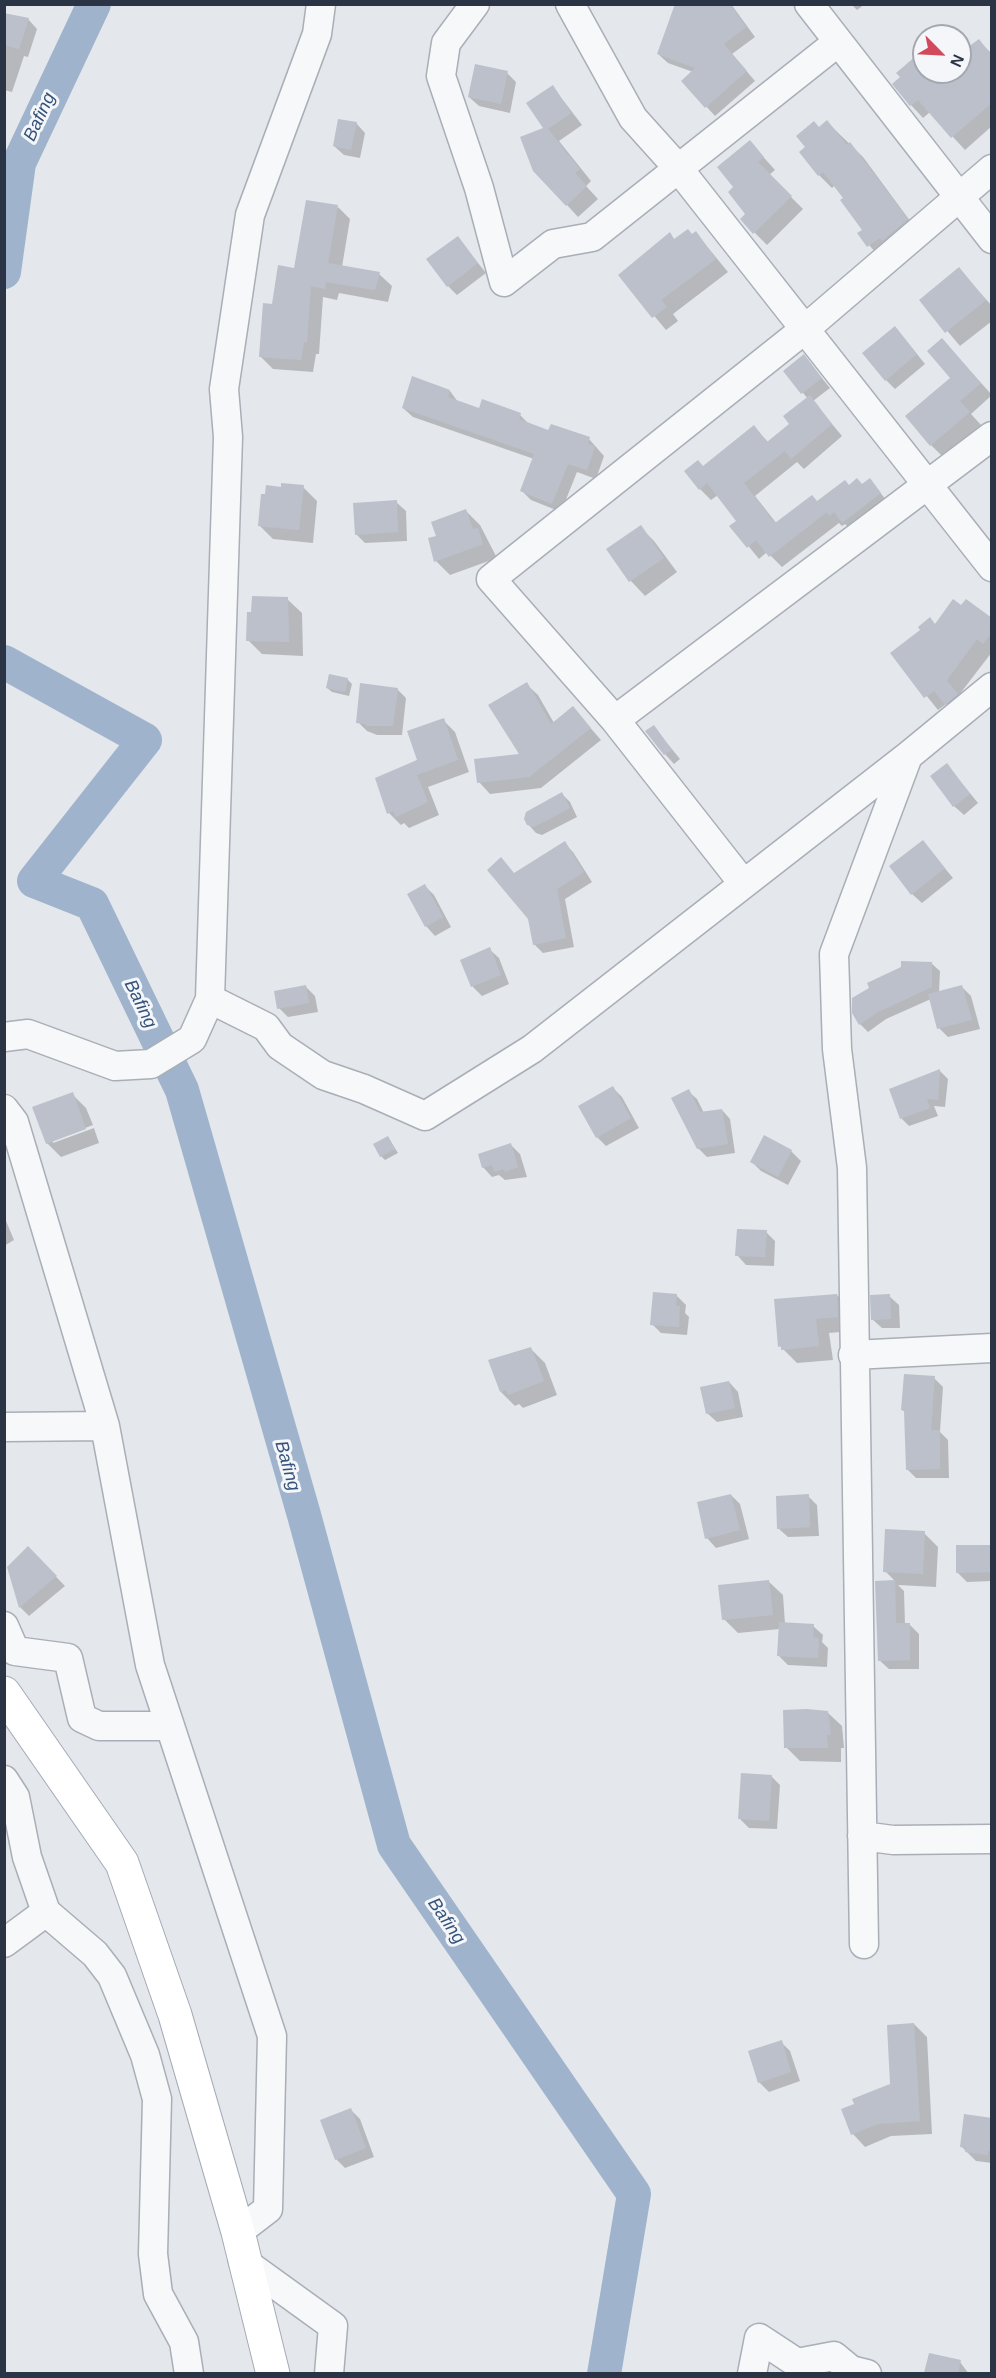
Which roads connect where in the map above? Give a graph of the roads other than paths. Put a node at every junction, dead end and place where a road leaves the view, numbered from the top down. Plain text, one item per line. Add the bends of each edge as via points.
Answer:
1 (321, 4) edge
2 (475, 4) edge
3 (570, 4) edge
4 (809, 4) edge
5 (838, 42) junction
6 (678, 168) junction
7 (992, 169) edge
8 (958, 197) junction
9 (992, 239) edge
10 (805, 329) junction
11 (992, 436) edge
12 (926, 483) junction
13 (992, 567) edge
14 (992, 687) edge
15 (615, 720) junction
16 (908, 756) junction
17 (743, 884) junction
18 (210, 999) junction
19 (4, 1037) edge
20 (4, 1109) edge
21 (992, 1348) edge
22 (853, 1355) junction
23 (105, 1426) junction
24 (4, 1428) edge
25 (4, 1626) edge
26 (4, 1693) edge
27 (170, 1726) junction
28 (4, 1780) edge
29 (862, 1836) junction
30 (992, 1839) edge
31 (46, 1912) junction
32 (4, 1943) edge
33 (864, 1944) dead end
34 (241, 2246) junction
35 (189, 2373) edge
36 (273, 2373) edge
37 (329, 2373) edge
38 (752, 2373) edge
39 (867, 2373) edge

1 - 18 street via 317,34 250,215 224,389 228,437
2 - 6 street via 446,43 441,76 479,188 504,282 554,244 592,237
3 - 6 street via 633,118
4 - 5 street
5 - 6 street
5 - 8 street
6 - 10 street
7 - 8 street
8 - 9 street
8 - 10 street
10 - 12 street
10 - 15 street via 491,579
11 - 12 street
12 - 13 street
12 - 15 street
14 - 16 street
15 - 17 street
16 - 17 street
16 - 22 street via 834,954 837,1049 852,1168
17 - 18 street via 532,1049 424,1116 323,1075 280,1046 266,1027
18 - 19 street via 192,1039 163,1057 115,1066 28,1034
20 - 23 street via 14,1122
21 - 22 street
22 - 29 street
23 - 24 street
23 - 27 street via 150,1665
25 - 27 street via 15,1651 68,1658 82,1718 99,1726
26 - 34 main road via 122,1863 176,2015
27 - 34 street via 272,2036 268,2209
28 - 31 street via 15,1797 27,1857
29 - 30 street via 893,1840
29 - 33 street
31 - 32 street
31 - 35 street via 94,1954 112,1976 145,2055 157,2099 153,2254 158,2294 184,2342
34 - 36 main road
34 - 37 street via 333,2326
38 - 39 street via 759,2338 797,2363 834,2356 851,2370

